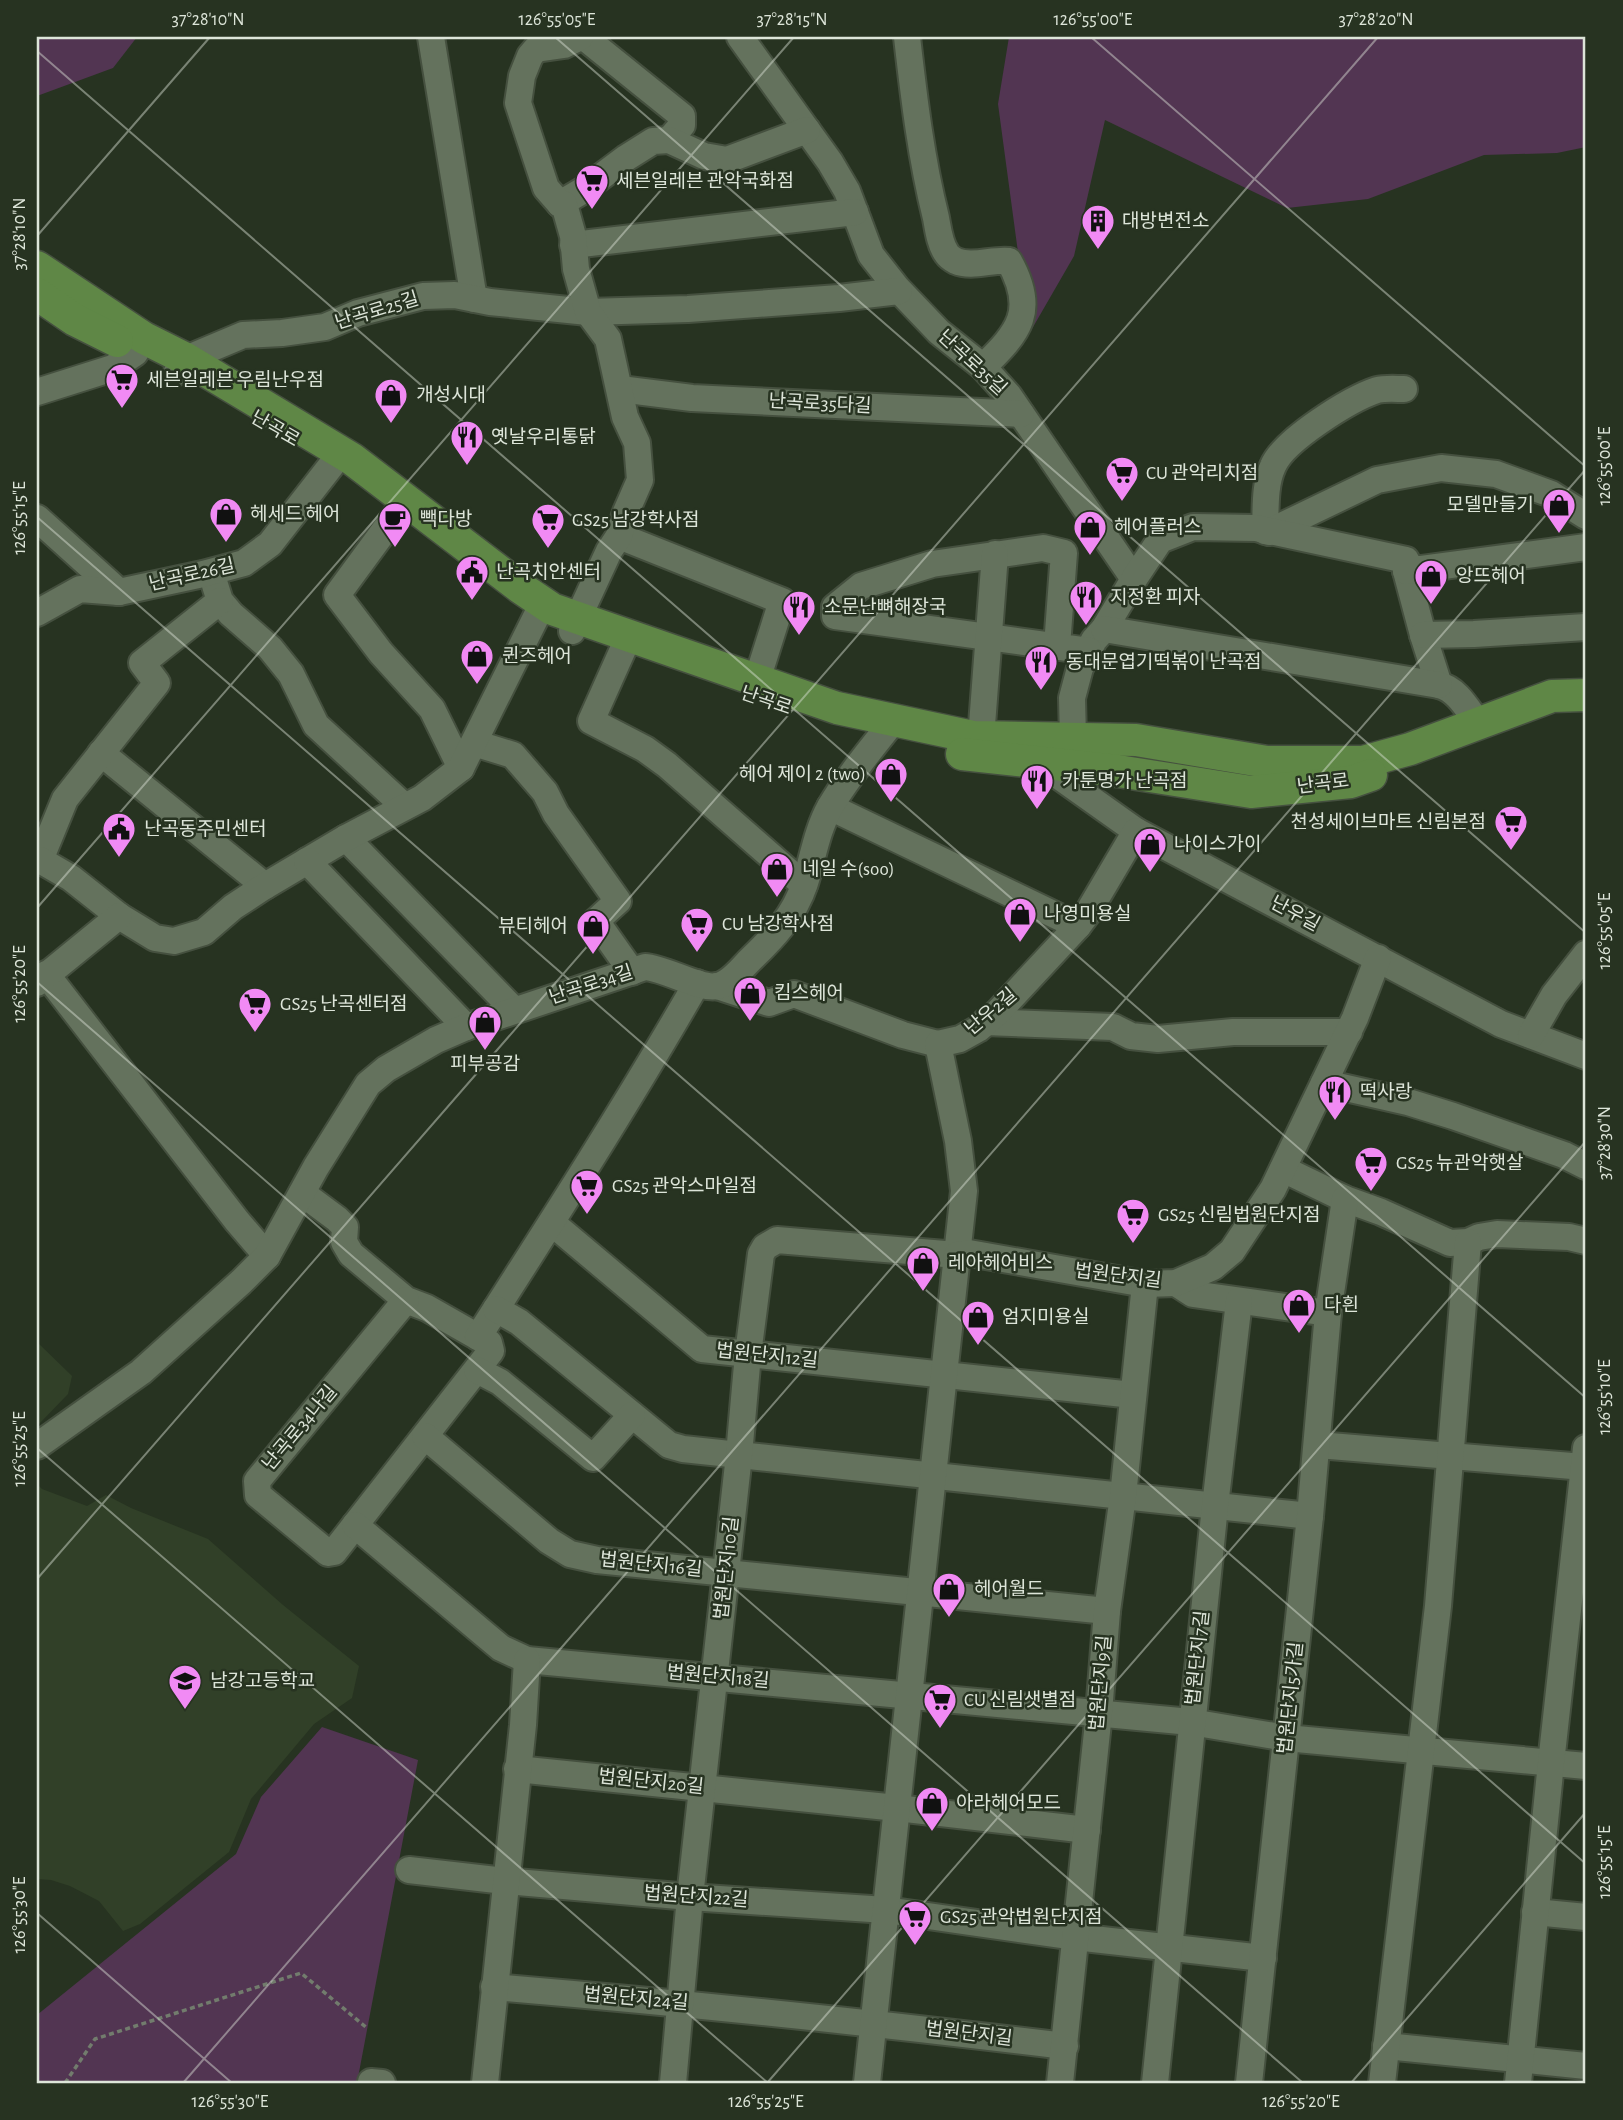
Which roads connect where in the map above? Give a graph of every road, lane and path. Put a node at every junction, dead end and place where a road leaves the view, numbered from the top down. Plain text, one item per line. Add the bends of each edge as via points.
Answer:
1 (431, 37) edge
2 (582, 37) edge
3 (740, 37) edge
4 (907, 37) edge
5 (807, 131) junction
6 (669, 140) junction
7 (561, 204) junction
8 (855, 212) junction
9 (573, 245) junction
10 (37, 267) edge
11 (899, 291) junction
12 (37, 294) edge
13 (474, 299) junction
14 (588, 312) junction
15 (140, 345) junction
16 (181, 366) junction
17 (983, 368) junction
18 (620, 388) junction
19 (1404, 389) dead end
20 (37, 392) edge
21 (1021, 414) junction
22 (337, 458) junction
23 (402, 506) junction
24 (1586, 516) edge
25 (37, 518) edge
26 (1267, 531) junction
27 (619, 536) junction
28 (1586, 547) edge
29 (995, 554) junction
30 (1406, 571) junction
31 (212, 572) junction
32 (1134, 579) junction
33 (119, 592) junction
34 (220, 601) junction
35 (539, 610) junction
36 (37, 613) edge
37 (574, 624) junction
38 (1586, 627) edge
39 (1104, 629) junction
40 (1423, 635) junction
41 (988, 636) junction
42 (626, 643) junction
43 (1057, 646) junction
44 (1089, 651) junction
45 (757, 680) junction
46 (1439, 685) junction
47 (1586, 695) edge
48 (1586, 713) edge
49 (1478, 723) junction
50 (888, 729) junction
51 (981, 738) junction
52 (1027, 738) junction
53 (1073, 739) junction
54 (474, 743) junction
55 (101, 753) junction
56 (1049, 765) junction
57 (461, 768) junction
58 (404, 806) junction
59 (830, 807) junction
60 (1136, 831) junction
61 (346, 838) junction
62 (38, 860) edge
63 (307, 862) junction
64 (804, 885) junction
65 (265, 886) junction
66 (119, 916) junction
67 (1079, 926) junction
68 (1586, 954) edge
69 (1378, 958) junction
70 (632, 972) junction
71 (42, 978) edge
72 (707, 985) junction
73 (514, 1010) junction
74 (985, 1023) junction
75 (466, 1027) junction
76 (1349, 1032) junction
77 (1531, 1035) junction
78 (938, 1044) junction
79 (1586, 1056) edge
80 (1324, 1083) junction
81 (1586, 1166) edge
82 (1283, 1169) junction
83 (302, 1194) junction
84 (1345, 1199) junction
85 (552, 1223) junction
86 (1586, 1241) edge
87 (1468, 1242) junction
88 (957, 1255) junction
89 (267, 1256) junction
90 (1145, 1283) junction
91 (1176, 1283) junction
92 (406, 1300) junction
93 (1240, 1301) junction
94 (496, 1309) junction
95 (1328, 1313) junction
96 (478, 1337) junction
97 (747, 1354) junction
98 (477, 1370) junction
99 (944, 1374) junction
100 (1133, 1395) junction
101 (632, 1415) junction
102 (425, 1436) junction
103 (1318, 1445) junction
104 (37, 1446) edge
105 (739, 1455) junction
106 (1450, 1456) junction
107 (1585, 1457) edge
108 (933, 1476) junction
109 (1123, 1496) junction
110 (1214, 1506) junction
111 (1311, 1516) junction
112 (355, 1525) junction
113 (727, 1573) junction
114 (919, 1592) junction
115 (1107, 1611) junction
116 (527, 1660) junction
117 (716, 1677) junction
118 (909, 1695) junction
119 (1100, 1713) junction
120 (1191, 1722) junction
121 (1286, 1738) junction
122 (1422, 1751) junction
123 (1551, 1763) junction
124 (1586, 1766) edge
125 (517, 1769) junction
126 (704, 1787) junction
127 (897, 1808) junction
128 (1087, 1830) junction
129 (409, 1870) dead end
130 (505, 1881) junction
131 (690, 1897) junction
132 (886, 1910) junction
133 (1535, 1912) junction
134 (1586, 1917) edge
135 (1075, 1937) junction
136 (1169, 1947) junction
137 (1263, 1958) junction
138 (494, 1987) junction
139 (682, 2003) junction
140 (874, 2023) junction
141 (367, 2028) dead end
142 (1065, 2046) junction
143 (1386, 2046) junction
144 (1586, 2066) edge
145 (1520, 2072) edge
146 (65, 2083) edge
147 (485, 2083) edge
148 (673, 2083) edge
149 (867, 2083) edge
150 (1060, 2083) edge
151 (1154, 2083) edge
152 (1249, 2083) edge
153 (1382, 2083) edge

1 - 13 street
2 - 6 street via 681,116 682,125
2 - 7 street via 564,46 536,49 522,76 518,103 546,188
3 - 5 street, 난곡로35길
4 - 17 street via 919,138 947,254 975,264 1009,261 1023,296 1018,328
5 - 6 street via 727,160 704,156
5 - 8 street, 난곡로35길 via 836,172
6 - 7 street via 653,141
7 - 9 street
8 - 9 street
8 - 11 street, 난곡로35길 via 871,255
9 - 14 street
10 - 15 main road, 난곡로
11 - 14 street, 난곡로25길 via 688,309
11 - 17 street, 난곡로35길
12 - 15 main road, 난곡로 via 75,320
13 - 14 street, 난곡로25길
13 - 16 street, 난곡로25길 via 423,296 325,327 243,335
14 - 18 street via 608,339
15 - 16 main road, 난곡로
15 - 20 street via 113,368
16 - 22 main road, 난곡로
17 - 21 street, 난곡로35길
18 - 21 street, 난곡로35다길 via 692,398
18 - 27 street via 637,443 639,481
19 - 26 street via 1379,390 1339,409 1281,453 1270,472
21 - 32 street, 난곡로35길
22 - 23 main road, 난곡로
22 - 31 street, 난곡로26길 via 270,544 244,563
23 - 35 main road, 난곡로
23 - 57 street via 337,596 432,709
24 - 26 street via 1551,495 1496,474 1441,468 1377,480
25 - 33 street
26 - 30 street via 1406,560
26 - 32 street via 1193,527 1175,532 1160,540
27 - 37 street
27 - 45 street, 난곡로 via 782,601
28 - 30 street
29 - 41 street
29 - 41 street via 932,564 861,586 835,607 835,616
29 - 43 street via 1043,548 1064,553
30 - 40 street
31 - 33 street, 난곡로26길
31 - 34 street
32 - 39 street
33 - 36 street, 난곡로26길 via 80,589
34 - 55 street via 142,663 157,683
34 - 58 street via 291,674 316,725
35 - 37 main road, 난곡로
35 - 54 street
37 - 42 main road, 난곡로
38 - 40 street
39 - 44 street
39 - 46 street
40 - 46 street
41 - 43 street
41 - 51 street
42 - 45 main road, 난곡로
42 - 50 main road, 난곡로 via 831,723
42 - 64 street via 591,721 667,765
43 - 44 street
44 - 53 street via 1072,698
45 - 50 main road, 난곡로
46 - 49 street via 1461,700
47 - 49 main road, 난곡로 via 1552,696
48 - 56 main road, 난곡로 via 1554,713 1351,782 1251,792
49 - 53 main road, 난곡로 via 1363,762 1268,762 1136,740
50 - 51 main road, 난곡로
50 - 56 main road, 난곡로 via 974,757
50 - 59 street
51 - 52 main road, 난곡로
52 - 53 main road, 난곡로
52 - 56 street, 난우길
54 - 57 street
54 - 70 street via 513,755 545,792 555,814 618,901 596,921
55 - 62 street via 65,799
55 - 65 street
56 - 60 street, 난우길
57 - 58 street via 422,799
58 - 61 street
59 - 64 street
59 - 67 street
60 - 67 street, 난우2길
60 - 69 street, 난우길
61 - 63 street
61 - 73 street
62 - 66 street via 71,878
63 - 65 street
63 - 75 street
64 - 72 street via 777,934 735,976
65 - 66 street via 204,932 174,941 155,937
66 - 71 street
67 - 74 street, 난우2길
68 - 77 street
69 - 76 street, 법원단지길
69 - 77 street, 난우길 via 1501,1024
70 - 72 street, 난곡로34길 via 657,968
70 - 73 street, 난곡로34길
71 - 89 street
72 - 78 street, 난곡로34길 via 769,1003 794,994
72 - 85 street via 661,1046
73 - 75 street, 난곡로34길
74 - 76 street via 1113,1027 1131,1036 1158,1039 1233,1032
74 - 78 street, 난우2길 via 960,1039
75 - 83 street, 난곡로34길 via 386,1069 368,1084
76 - 80 street, 법원단지길
77 - 79 street, 난우길
78 - 88 street via 964,1191
80 - 81 street via 1408,1102
80 - 82 street, 법원단지길
82 - 84 street
82 - 91 street, 법원단지길 via 1231,1251 1213,1267
83 - 89 street, 난곡로34길
83 - 92 street via 345,1227 351,1254
84 - 87 street via 1450,1243
84 - 95 street, 법원단지5가길
85 - 94 street
85 - 97 street, 법원단지12길 via 702,1349
86 - 87 street via 1497,1234
87 - 106 street
88 - 90 street, 법원단지길 via 969,1253
88 - 97 street, 법원단지10길 via 772,1242 761,1254
88 - 99 street
89 - 104 street, 난곡로34길 via 141,1372
90 - 91 street, 법원단지길
90 - 100 street, 법원단지9길
91 - 93 street via 1193,1294
92 - 96 street
92 - 112 street, 난곡로34나길 via 257,1481 258,1495 328,1553 334,1552
93 - 95 street
93 - 110 street, 법원단지7길
94 - 96 street
94 - 101 street via 519,1322
95 - 103 street, 법원단지5가길
96 - 98 street, 난곡로34나길 via 489,1343 491,1351
97 - 99 street, 법원단지12길
97 - 105 street, 법원단지10길
98 - 101 street via 500,1382 593,1458
98 - 102 street, 난곡로34나길
99 - 100 street
99 - 108 street
100 - 109 street, 법원단지9길
101 - 105 street via 669,1445
102 - 112 street, 난곡로34나길
102 - 113 street, 법원단지16길 via 570,1554
103 - 106 street
103 - 111 street, 법원단지5가길
105 - 108 street
105 - 113 street, 법원단지10길
106 - 107 street
106 - 122 street
107 - 123 street
108 - 109 street
108 - 114 street
109 - 110 street
109 - 115 street, 법원단지9길
110 - 111 street
110 - 120 street, 법원단지7길
111 - 121 street, 법원단지5가길
112 - 116 street, 법원단지18길 via 501,1648
113 - 114 street, 법원단지16길
113 - 117 street, 법원단지10길
114 - 115 street
114 - 118 street
115 - 119 street, 법원단지9길
116 - 117 street, 법원단지18길
116 - 125 street
117 - 118 street, 법원단지18길
117 - 126 street, 법원단지10길
118 - 119 street, 법원단지18길
118 - 127 street
119 - 120 street, 법원단지18길
119 - 128 street, 법원단지9길
120 - 121 street, 법원단지18길
120 - 136 street, 법원단지7길
121 - 122 street, 법원단지18길
121 - 137 street, 법원단지5가길
122 - 123 street, 법원단지18길
122 - 143 street
123 - 124 street, 법원단지18길
123 - 133 street
125 - 126 street, 법원단지20길
125 - 130 street
126 - 127 street, 법원단지20길
126 - 131 street, 법원단지10길
127 - 128 street
127 - 132 street
128 - 135 street, 법원단지9길
129 - 130 street, 법원단지22길
130 - 131 street, 법원단지22길
130 - 138 street
131 - 132 street, 법원단지22길
131 - 139 street, 법원단지10길
132 - 135 street, 법원단지22길
132 - 140 street
133 - 134 street
133 - 145 street
135 - 136 street, 법원단지22길
135 - 142 street, 법원단지9길
136 - 137 street, 법원단지22길
136 - 151 street, 법원단지7길
137 - 152 street, 법원단지5가길
138 - 139 street, 법원단지24길
138 - 147 street
139 - 140 street, 법원단지24길
139 - 148 street, 법원단지10길
140 - 142 street, 법원단지길
140 - 149 street
141 - 146 path via 301,1973 95,2039
142 - 150 street, 법원단지9길
143 - 145 street
143 - 153 street
144 - 145 street

